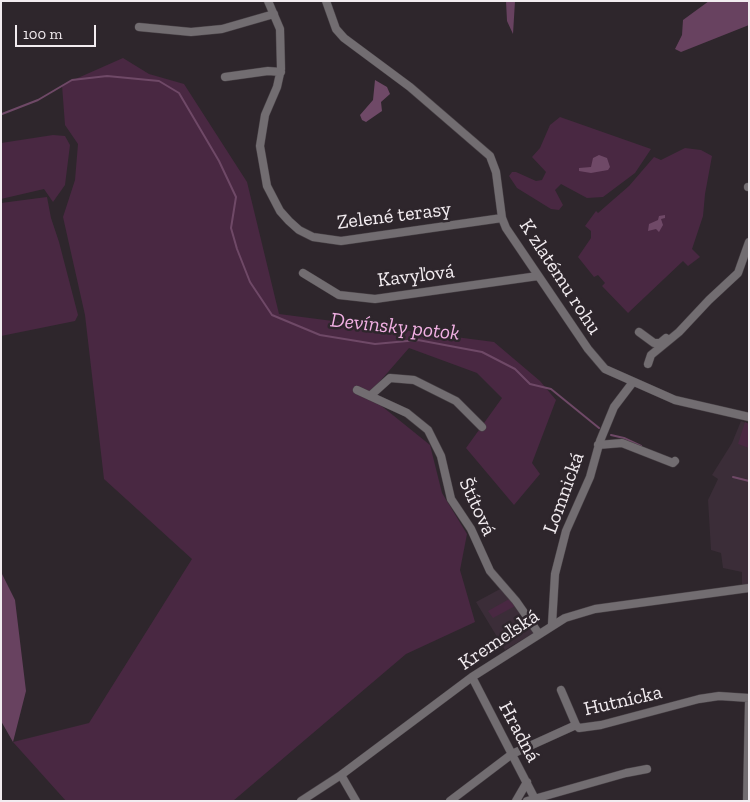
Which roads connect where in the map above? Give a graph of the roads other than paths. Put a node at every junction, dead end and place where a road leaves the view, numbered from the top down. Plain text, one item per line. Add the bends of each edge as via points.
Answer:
1 (268, 1) edge
2 (326, 1) edge
3 (274, 14) junction
4 (138, 27) dead end
5 (281, 72) junction
6 (225, 77) dead end
7 (502, 218) junction
8 (749, 242) edge
9 (303, 273) dead end
10 (538, 276) junction
11 (639, 332) dead end
12 (679, 332) junction
13 (648, 364) dead end
14 (633, 382) junction
15 (357, 390) dead end
16 (370, 396) junction
17 (749, 417) edge
18 (482, 426) dead end
19 (598, 445) junction
20 (675, 461) dead end
21 (749, 588) edge
22 (552, 624) junction
23 (539, 634) junction
24 (472, 677) junction
25 (561, 690) dead end
26 (749, 698) edge
27 (749, 703) edge
28 (576, 725) junction
29 (512, 754) junction
30 (648, 769) dead end
31 (341, 775) junction
32 (527, 782) junction
33 (531, 800) edge
34 (300, 801) edge
35 (356, 801) edge
36 (450, 801) edge
37 (516, 801) edge
38 (747, 801) edge

1 - 3 street, Zelené terasy
2 - 7 street, K zlatému rohu via 336,29 344,38 410,87 487,152 496,172
3 - 4 street via 222,29 190,32
3 - 5 street, Zelené terasy via 281,42
5 - 6 street
5 - 7 street, Zelené terasy via 261,132 262,165 267,186 280,211 299,230 313,237 341,241
7 - 10 street, K zlatému rohu
8 - 12 street via 738,273
9 - 10 street, Kavyľová via 339,295 375,299
10 - 14 street, K zlatému rohu via 601,365
11 - 12 street via 657,343 675,330
12 - 13 street via 651,355
14 - 17 street, K zlatému rohu via 675,400
14 - 19 street, Lomnická via 614,407
15 - 16 street, Štítová
16 - 18 street via 390,378 414,380 456,401
16 - 23 street, Štítová via 407,413 428,430 441,456 451,498 471,529 490,571
19 - 20 street via 622,443 673,463
19 - 22 street, Lomnická via 590,477 566,531 555,574
21 - 22 street, Kremeľská via 595,609
22 - 23 street, Kremeľská
23 - 24 street, Kremeľská
24 - 29 street, Hradná
24 - 31 street, Kremeľská
25 - 28 street
26 - 28 street, Hutnícka via 719,696 586,728
27 - 38 street
28 - 29 street, Hutnícka
29 - 32 street, Hradná
29 - 36 street, Hutnícka
30 - 33 street
31 - 34 street, Kremeľská
31 - 35 street
32 - 33 street
32 - 37 street, Hradná

